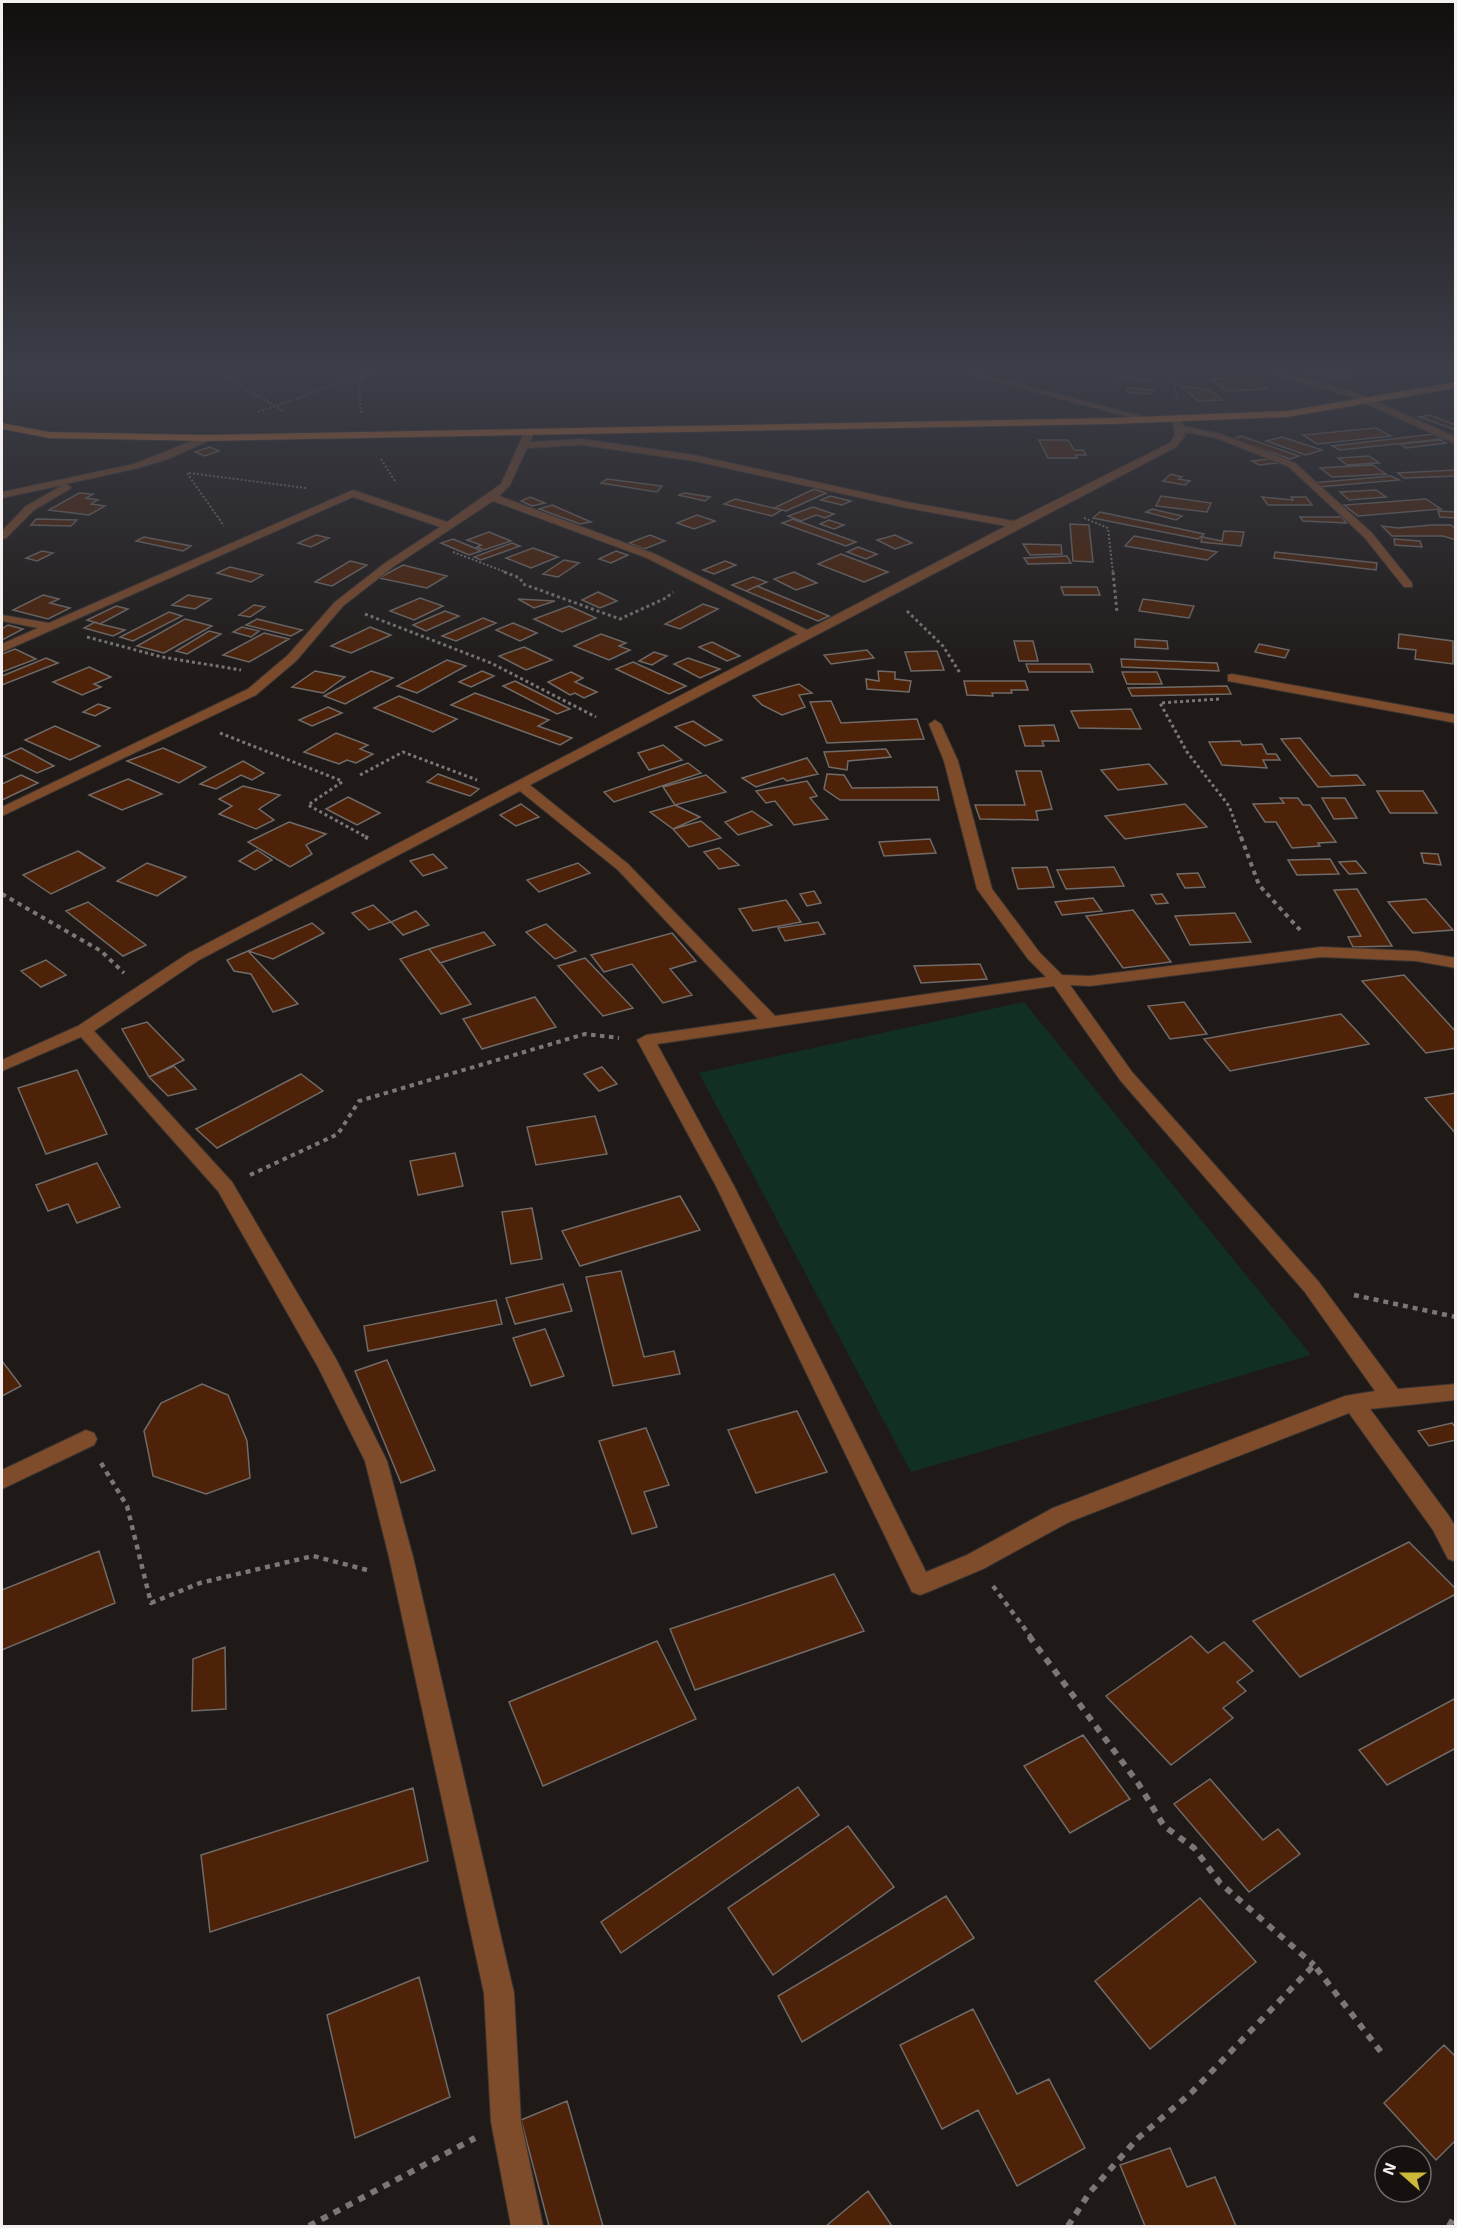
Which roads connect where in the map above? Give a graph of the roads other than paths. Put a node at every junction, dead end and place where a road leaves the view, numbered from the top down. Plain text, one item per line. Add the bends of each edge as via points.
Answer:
1 (101, 474) edge
2 (511, 474) edge
3 (766, 474) edge
4 (1116, 474) edge
5 (1302, 474) edge
6 (79, 479) junction
7 (2, 495) edge
8 (492, 497) junction
9 (1017, 525) junction
10 (447, 526) junction
11 (2, 536) edge
12 (1408, 585) dead end
13 (2, 618) edge
14 (52, 627) junction
15 (809, 634) junction
16 (2, 648) edge
17 (1232, 678) dead end
18 (1455, 719) edge
19 (935, 724) dead end
20 (515, 788) junction
21 (2, 812) edge
22 (1455, 963) edge
23 (1058, 980) junction
24 (771, 1022) junction
25 (84, 1030) junction
26 (2, 1066) edge
27 (1455, 1392) edge
28 (1392, 1398) junction
29 (1353, 1402) junction
30 (86, 1439) road end
31 (2, 1480) edge
32 (1455, 1552) edge
33 (527, 2226) edge

1 - 6 street
2 - 8 street
3 - 9 street
4 - 9 street
5 - 12 street via 1368,535
6 - 7 street
6 - 11 street via 30,508
8 - 10 street
8 - 15 street via 651,556
9 - 15 street
10 - 14 street via 353,494
10 - 21 street via 339,604 292,658 252,692
13 - 14 street
14 - 16 street
15 - 20 street
17 - 18 street
19 - 23 street via 951,761 985,890 1034,956
20 - 24 street via 623,867
20 - 25 street via 193,957
22 - 23 street via 1416,956 1321,952 1090,981
23 - 24 street
23 - 28 street via 1126,1076 1311,1286
24 - 29 street via 646,1040 725,1186 920,1585 975,1562 1061,1515
25 - 26 street
25 - 33 street via 225,1187 328,1365 376,1461 499,1993 506,2122
27 - 28 street
28 - 29 street
29 - 32 street via 1441,1523
30 - 31 street

